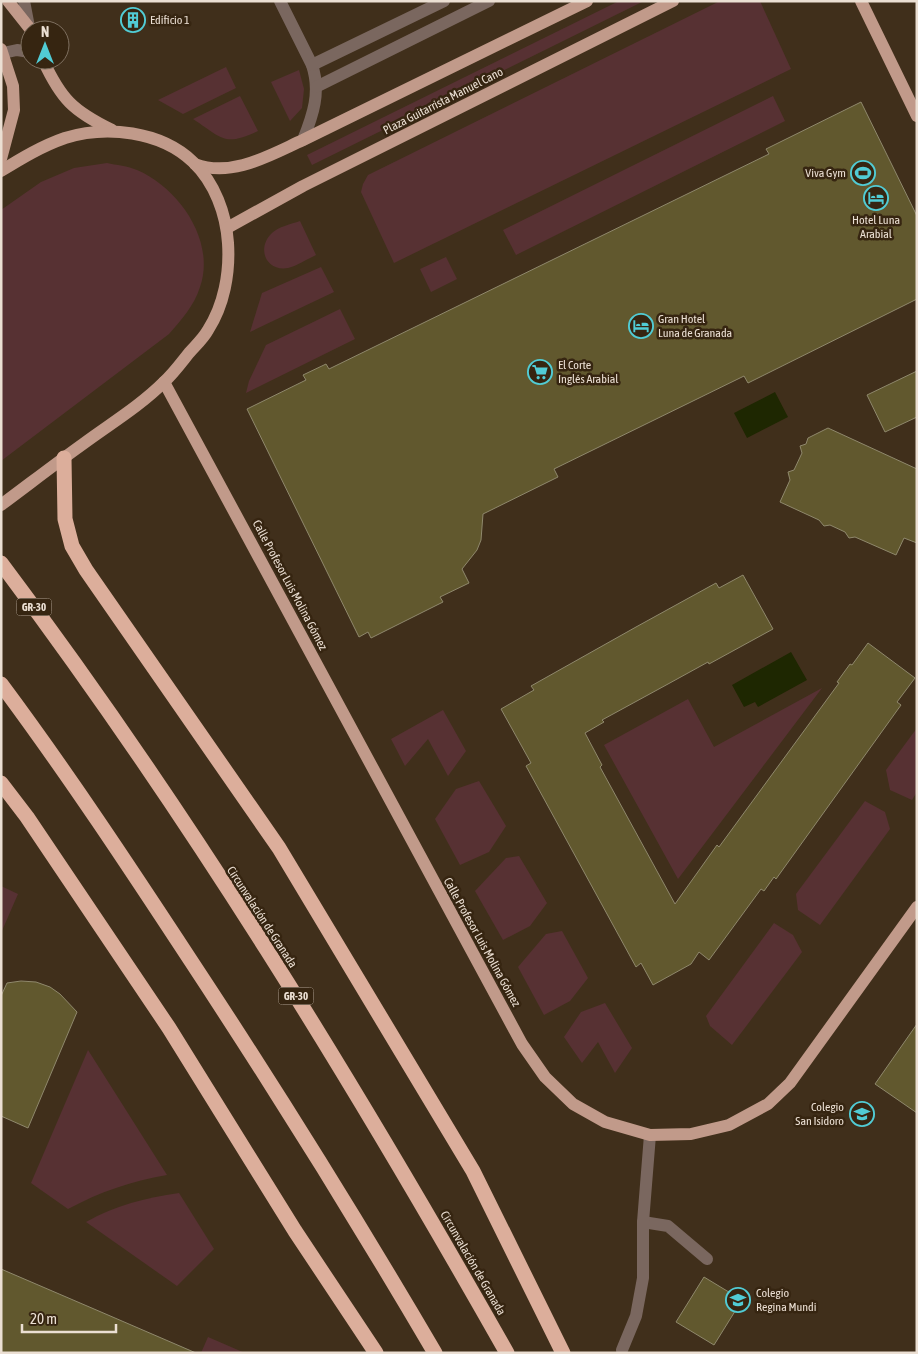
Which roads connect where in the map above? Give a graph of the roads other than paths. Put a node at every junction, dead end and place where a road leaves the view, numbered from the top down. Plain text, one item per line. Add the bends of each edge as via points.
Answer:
1 (8, 1) edge
2 (24, 1) edge
3 (280, 1) edge
4 (444, 1) edge
5 (489, 1) edge
6 (587, 1) edge
7 (673, 1) edge
8 (860, 1) edge
9 (23, 20) edge
10 (28, 20) edge
11 (20, 50) edge
12 (2, 51) edge
13 (312, 65) junction
14 (48, 70) edge
15 (316, 87) junction
16 (917, 116) edge
17 (116, 132) junction
18 (303, 140) junction
19 (1, 159) edge
20 (195, 164) junction
21 (1, 172) edge
22 (227, 228) junction
23 (164, 382) junction
24 (64, 458) junction
25 (1, 505) edge
26 (1, 563) edge
27 (5, 688) edge
28 (1, 783) edge
29 (917, 907) edge
30 (650, 1135) junction
31 (643, 1222) junction
32 (707, 1259) dead end
33 (622, 1350) dead end
34 (376, 1353) edge
35 (435, 1353) edge
36 (507, 1353) edge
37 (563, 1353) edge

1 - 9 main road
2 - 10 street
3 - 13 street
4 - 13 street
5 - 15 street
6 - 18 main road, Plaza Guitarrista Manuel Cano
7 - 22 main road, Plaza Guitarrista Manuel Cano via 303,186
8 - 16 main road
11 - 12 street
12 - 19 main road via 13,86 14,110
13 - 15 street
14 - 17 main road via 71,105
15 - 18 street via 314,112
17 - 20 main road via 149,138
17 - 21 main road via 78,135 55,141
18 - 20 main road, Plaza Guitarrista Manuel Cano via 240,166 216,168
20 - 22 main road via 215,194
22 - 23 main road via 229,260 224,295 208,330
23 - 24 main road
23 - 30 main road, Calle Profesor Luis Molina Gómez via 522,1044 545,1077 573,1104 605,1122
24 - 25 main road
24 - 37 highway via 64,519 72,546 279,848 473,1171
26 - 36 highway, Circunvalación de Granada / GR-30 via 68,651 298,999
27 - 35 highway via 127,863 253,1055
28 - 34 highway via 169,1028 295,1231
29 - 30 main road, Calle Profesor Luis Molina Gómez via 790,1083 768,1104 729,1125 691,1134
30 - 31 street
31 - 32 street via 668,1226
31 - 33 street via 642,1278 636,1316

